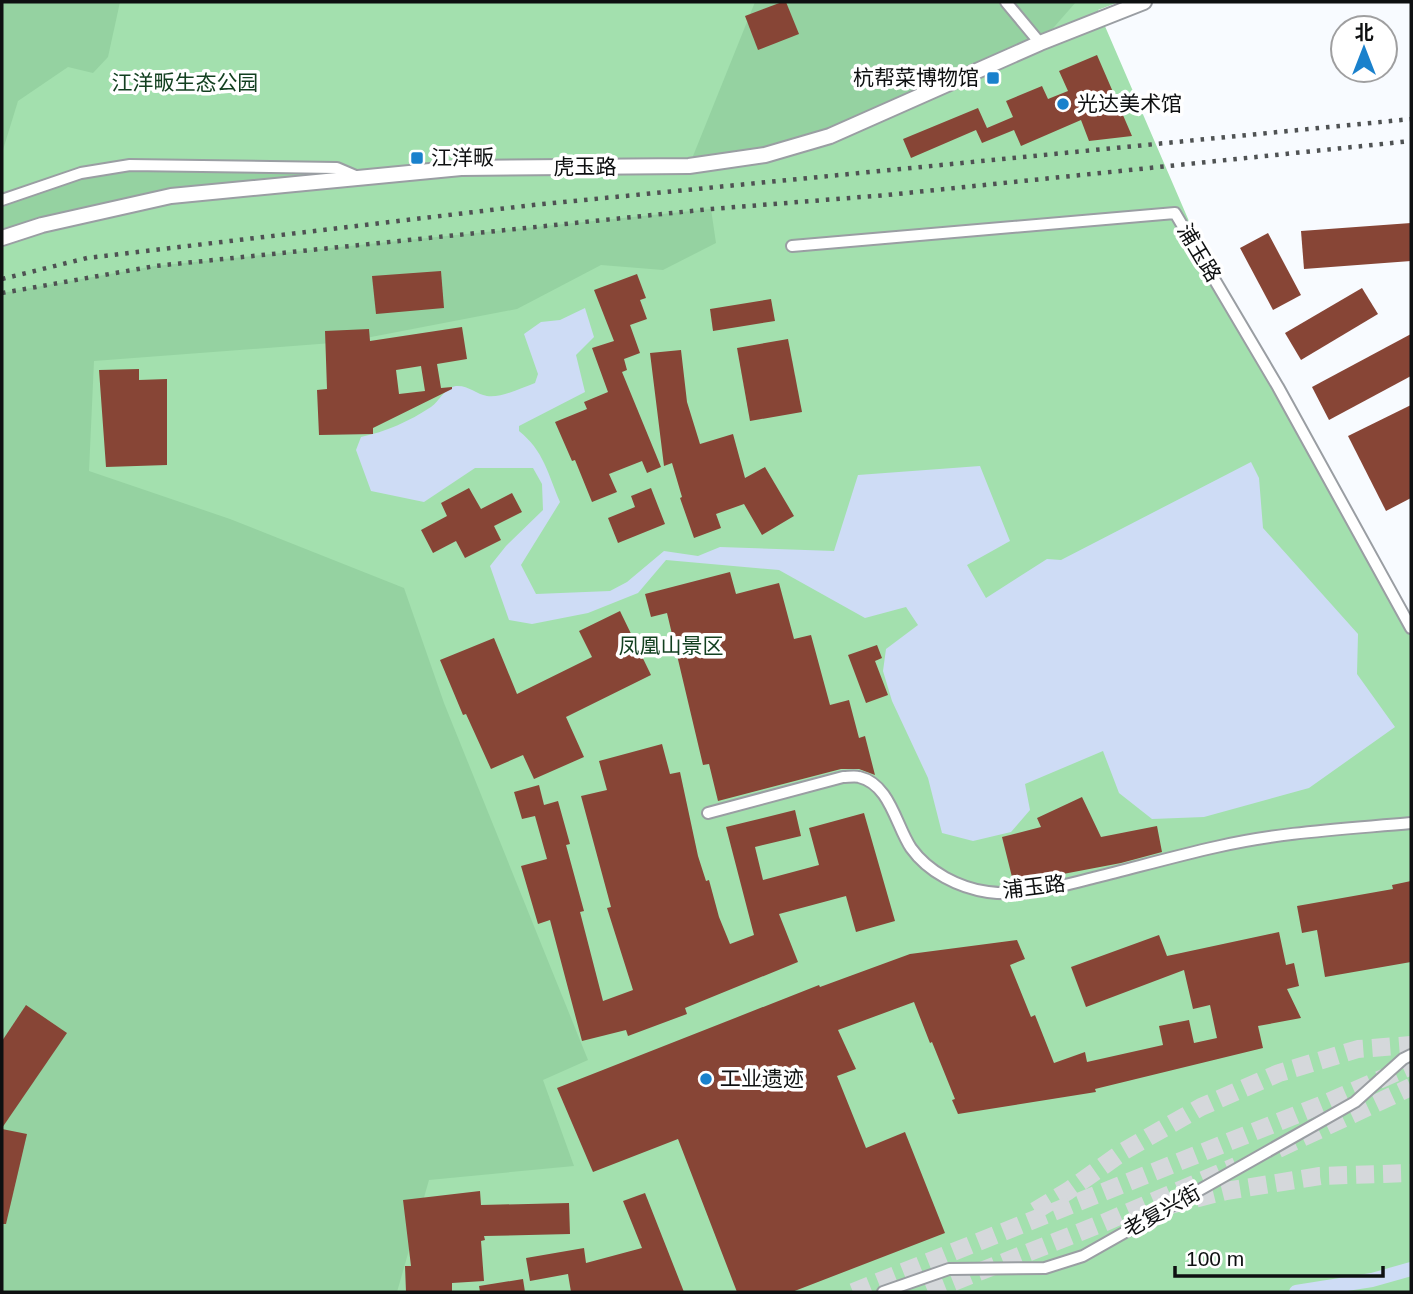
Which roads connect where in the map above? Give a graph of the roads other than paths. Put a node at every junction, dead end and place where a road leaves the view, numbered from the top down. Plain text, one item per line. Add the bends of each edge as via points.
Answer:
1 (1006, 2) edge
2 (1144, 2) edge
3 (1040, 43) junction
4 (364, 179) junction
5 (2, 201) edge
6 (2, 239) edge
7 (792, 246) dead end
8 (1411, 628) edge
9 (708, 813) dead end
10 (1411, 823) edge
11 (1411, 1055) edge
12 (883, 1292) edge

1 - 3 street
2 - 3 street, 虎玉路
3 - 4 street, 虎玉路 via 830,136 765,155 689,166 461,168
4 - 5 street via 337,168 130,165 81,173
4 - 6 street, 虎玉路 via 171,197 42,225
7 - 8 street, 浦玉路 via 1175,213 1278,387
9 - 10 street, 浦玉路 via 843,777 859,777 887,801 910,847 942,875 968,888 1016,893 1219,846
11 - 12 street, 老复兴街 via 1354,1102 1083,1256 1045,1268 949,1269

